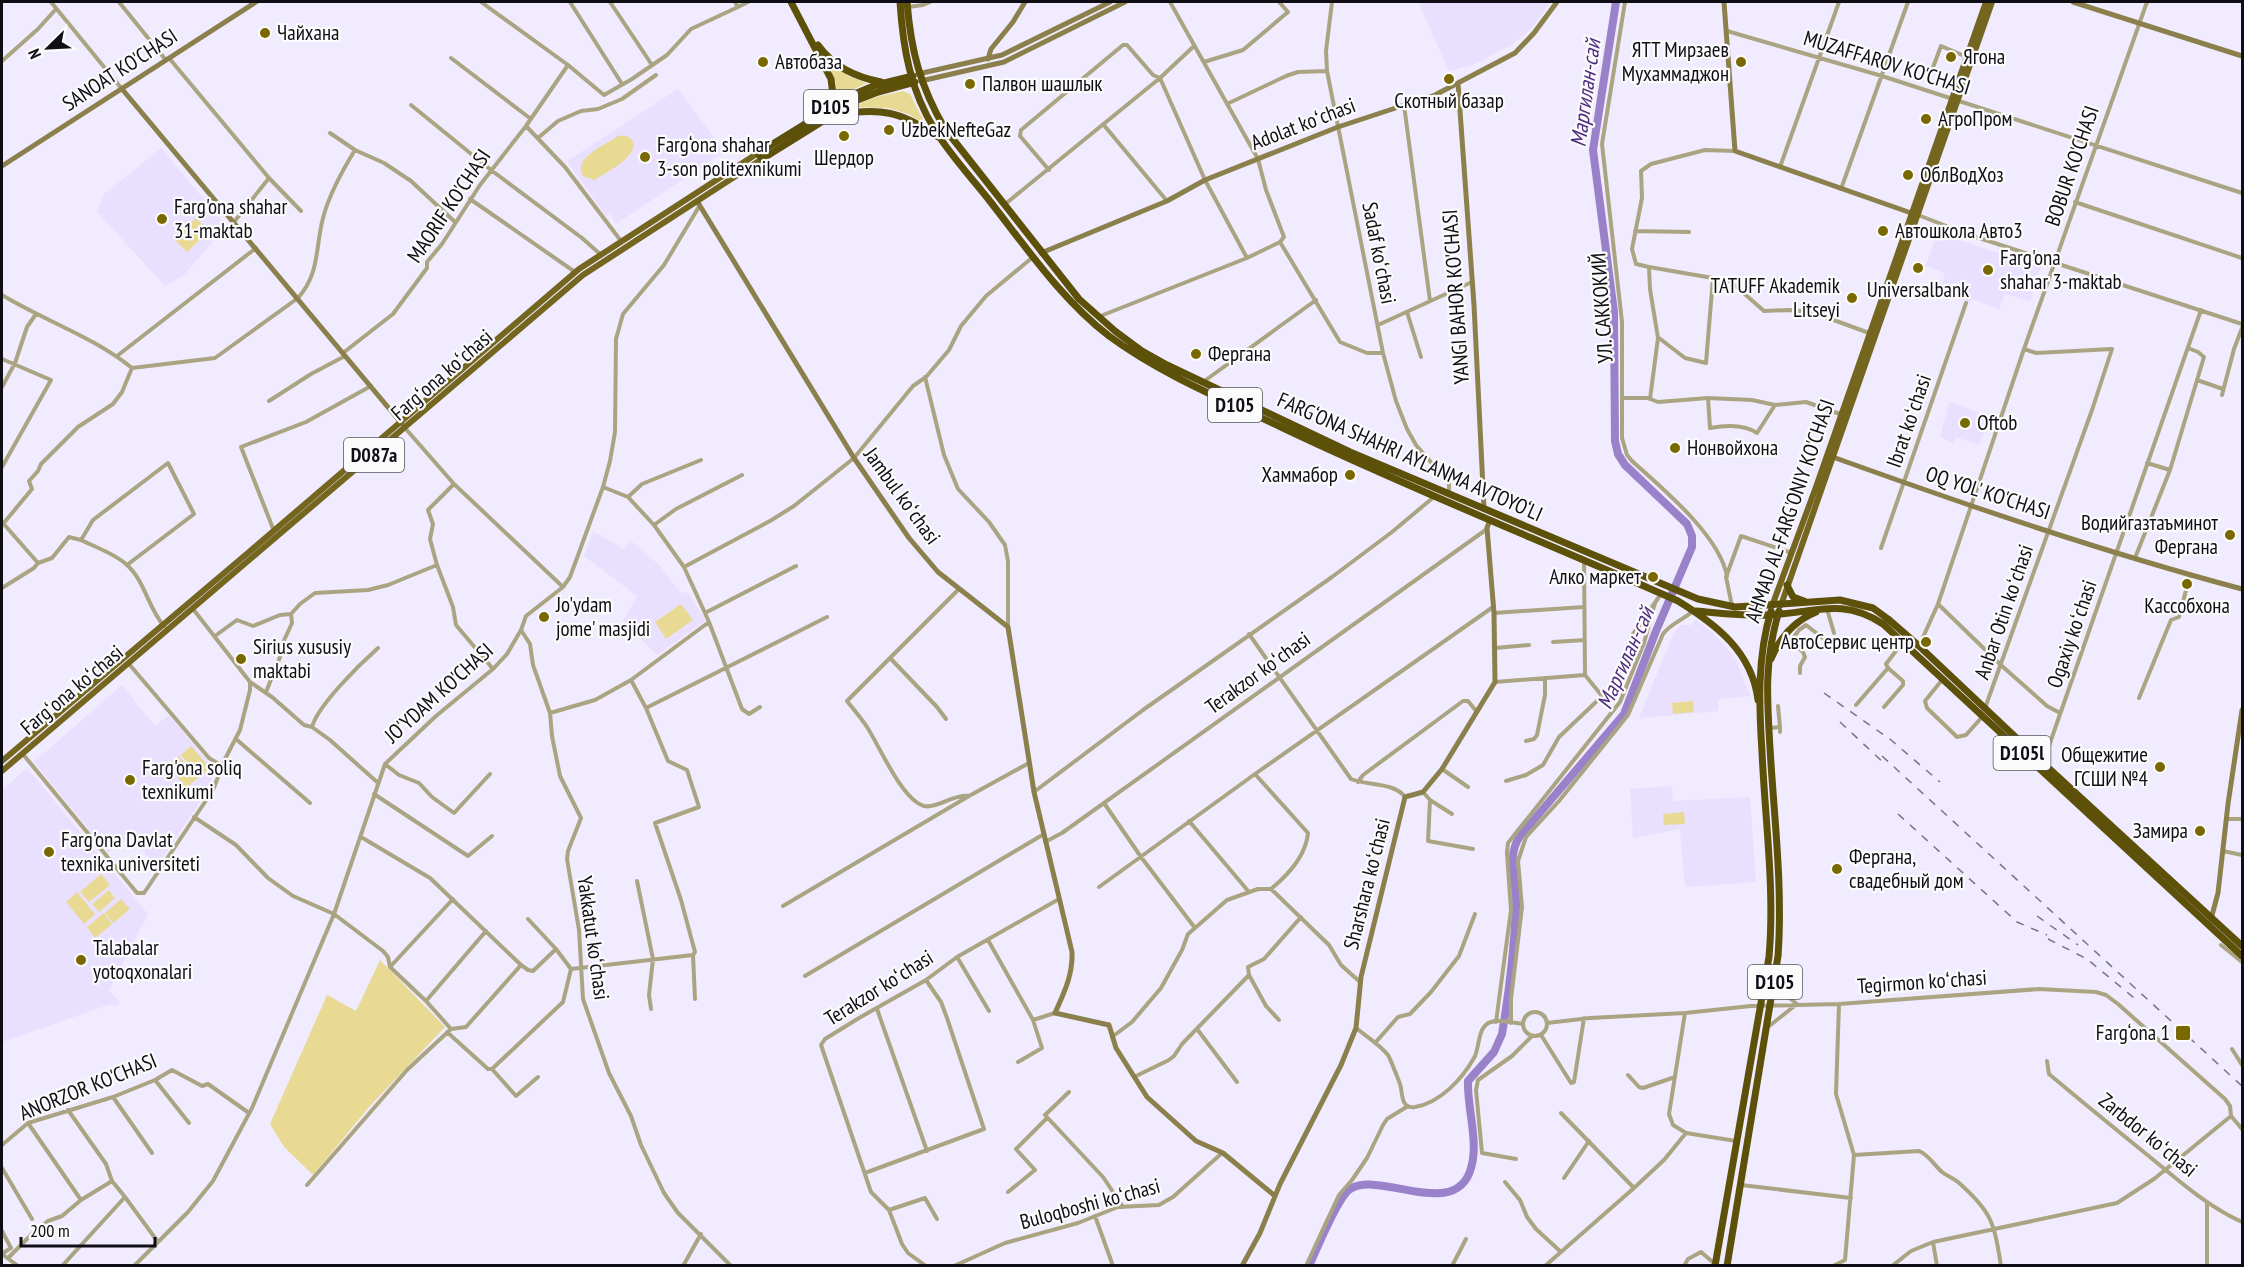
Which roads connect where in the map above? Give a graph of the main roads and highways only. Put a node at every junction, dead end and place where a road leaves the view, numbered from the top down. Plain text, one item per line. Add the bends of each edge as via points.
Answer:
1 (791, 2) edge
2 (900, 2) edge
3 (1986, 2) edge
4 (1992, 2) edge
5 (908, 4) edge
6 (806, 29) junction
7 (920, 77) junction
8 (911, 80) junction
9 (884, 82) junction
10 (1955, 99) junction
11 (828, 113) junction
12 (940, 138) junction
13 (760, 156) junction
14 (1915, 214) junction
15 (1037, 255) junction
16 (403, 425) junction
17 (1285, 425) junction
18 (1830, 456) junction
19 (1787, 585) junction
20 (1807, 602) junction
21 (1777, 605) junction
22 (1826, 609) junction
23 (1694, 611) junction
24 (1769, 615) junction
25 (1778, 615) junction
26 (165, 628) junction
27 (1919, 646) junction
28 (1915, 653) junction
29 (1767, 666) junction
30 (1758, 700) junction
31 (41, 732) junction
32 (2, 761) edge
33 (2, 771) edge
34 (2209, 921) junction
35 (2242, 946) edge
36 (2242, 956) edge
37 (1715, 1265) edge
38 (1727, 1266) edge

1 - 6 highway, D105
2 - 8 highway, FARG‘ONA SHAHRI AYLANMA AVTOYO‘LI via 903,45
3 - 10 main road, AHMAD AL-FARG'ONIY KO'CHASI
4 - 10 main road, AHMAD AL-FARG'ONIY KO'CHASI
5 - 7 highway, FARG‘ONA SHAHRI AYLANMA AVTOYO‘LI via 911,44
6 - 9 highway, D105 via 824,53 847,71
6 - 11 highway, D105 via 832,83
7 - 8 highway
7 - 15 highway, FARG‘ONA SHAHRI AYLANMA AVTOYO‘LI / D105 via 945,129
8 - 9 highway, Fargʻona koʻchasi / D105
8 - 11 highway, Fargʻona koʻchasi / D105
8 - 12 highway, FARG‘ONA SHAHRI AYLANMA AVTOYO‘LI / D105
9 - 11 highway, Fargʻona koʻchasi / D105 via 852,94
10 - 14 main road, AHMAD AL-FARG'ONIY KO'CHASI
11 - 12 highway, D105 via 887,111
11 - 13 highway, Fargʻona koʻchasi / D105
12 - 15 highway, FARG‘ONA SHAHRI AYLANMA AVTOYO‘LI / D105
13 - 16 main road, Fargʻona koʻchasi / D087a via 698,203 583,275
13 - 16 main road, Fargʻona koʻchasi / D087a via 576,272
14 - 18 main road, AHMAD AL-FARG'ONIY KO'CHASI
14 - 18 main road, AHMAD AL-FARG'ONIY KO'CHASI via 1840,414
15 - 17 highway, FARG‘ONA SHAHRI AYLANMA AVTOYO‘LI / D105 via 1098,317 1142,351
15 - 17 highway, FARG‘ONA SHAHRI AYLANMA AVTOYO‘LI / D105 via 1082,313 1127,348 1196,387
16 - 26 main road, Fargʻona koʻchasi / D087a via 274,531
16 - 26 main road, Fargʻona koʻchasi / D087a via 193,609
17 - 21 highway, FARG‘ONA SHAHRI AYLANMA AVTOYO‘LI / D105 via 1685,593 1732,607
17 - 23 highway, FARG‘ONA SHAHRI AYLANMA AVTOYO‘LI / D105
18 - 19 main road, AHMAD AL-FARG'ONIY KO'CHASI
18 - 21 main road, AHMAD AL-FARG'ONIY KO'CHASI via 1792,553
19 - 20 highway via 1793,597
19 - 21 main road, AHMAD AL-FARG'ONIY KO'CHASI
20 - 21 highway, D105l
20 - 27 highway, D105l via 1840,600 1873,608
21 - 24 highway, AHMAD AL-FARG'ONIY KO'CHASI / D105
21 - 25 highway, D105
22 - 25 highway, D105l
22 - 28 highway, D105l via 1868,614
22 - 29 highway via 1800,620 1784,635
23 - 24 highway, D105
23 - 30 highway via 1736,646 1752,676
24 - 25 highway, D105
24 - 30 highway, AHMAD AL-FARG'ONIY KO'CHASI / D105
25 - 29 highway, AHMAD AL-FARG'ONIY KO'CHASI / D105
26 - 31 main road, Fargʻona koʻchasi / D087a
26 - 31 main road, Fargʻona koʻchasi / D087a via 129,664
27 - 28 main road
27 - 34 highway, D105l
28 - 34 highway, D105l
29 - 38 highway, AHMAD AL-FARG'ONIY KO'CHASI / D105 via 1780,915 1776,975
30 - 37 highway, AHMAD AL-FARG'ONIY KO'CHASI / D105 via 1772,916 1769,957
31 - 32 main road, Fargʻona koʻchasi / D087a
31 - 33 main road, Fargʻona koʻchasi / D087a
34 - 35 highway, D105l
34 - 36 highway, D105l

